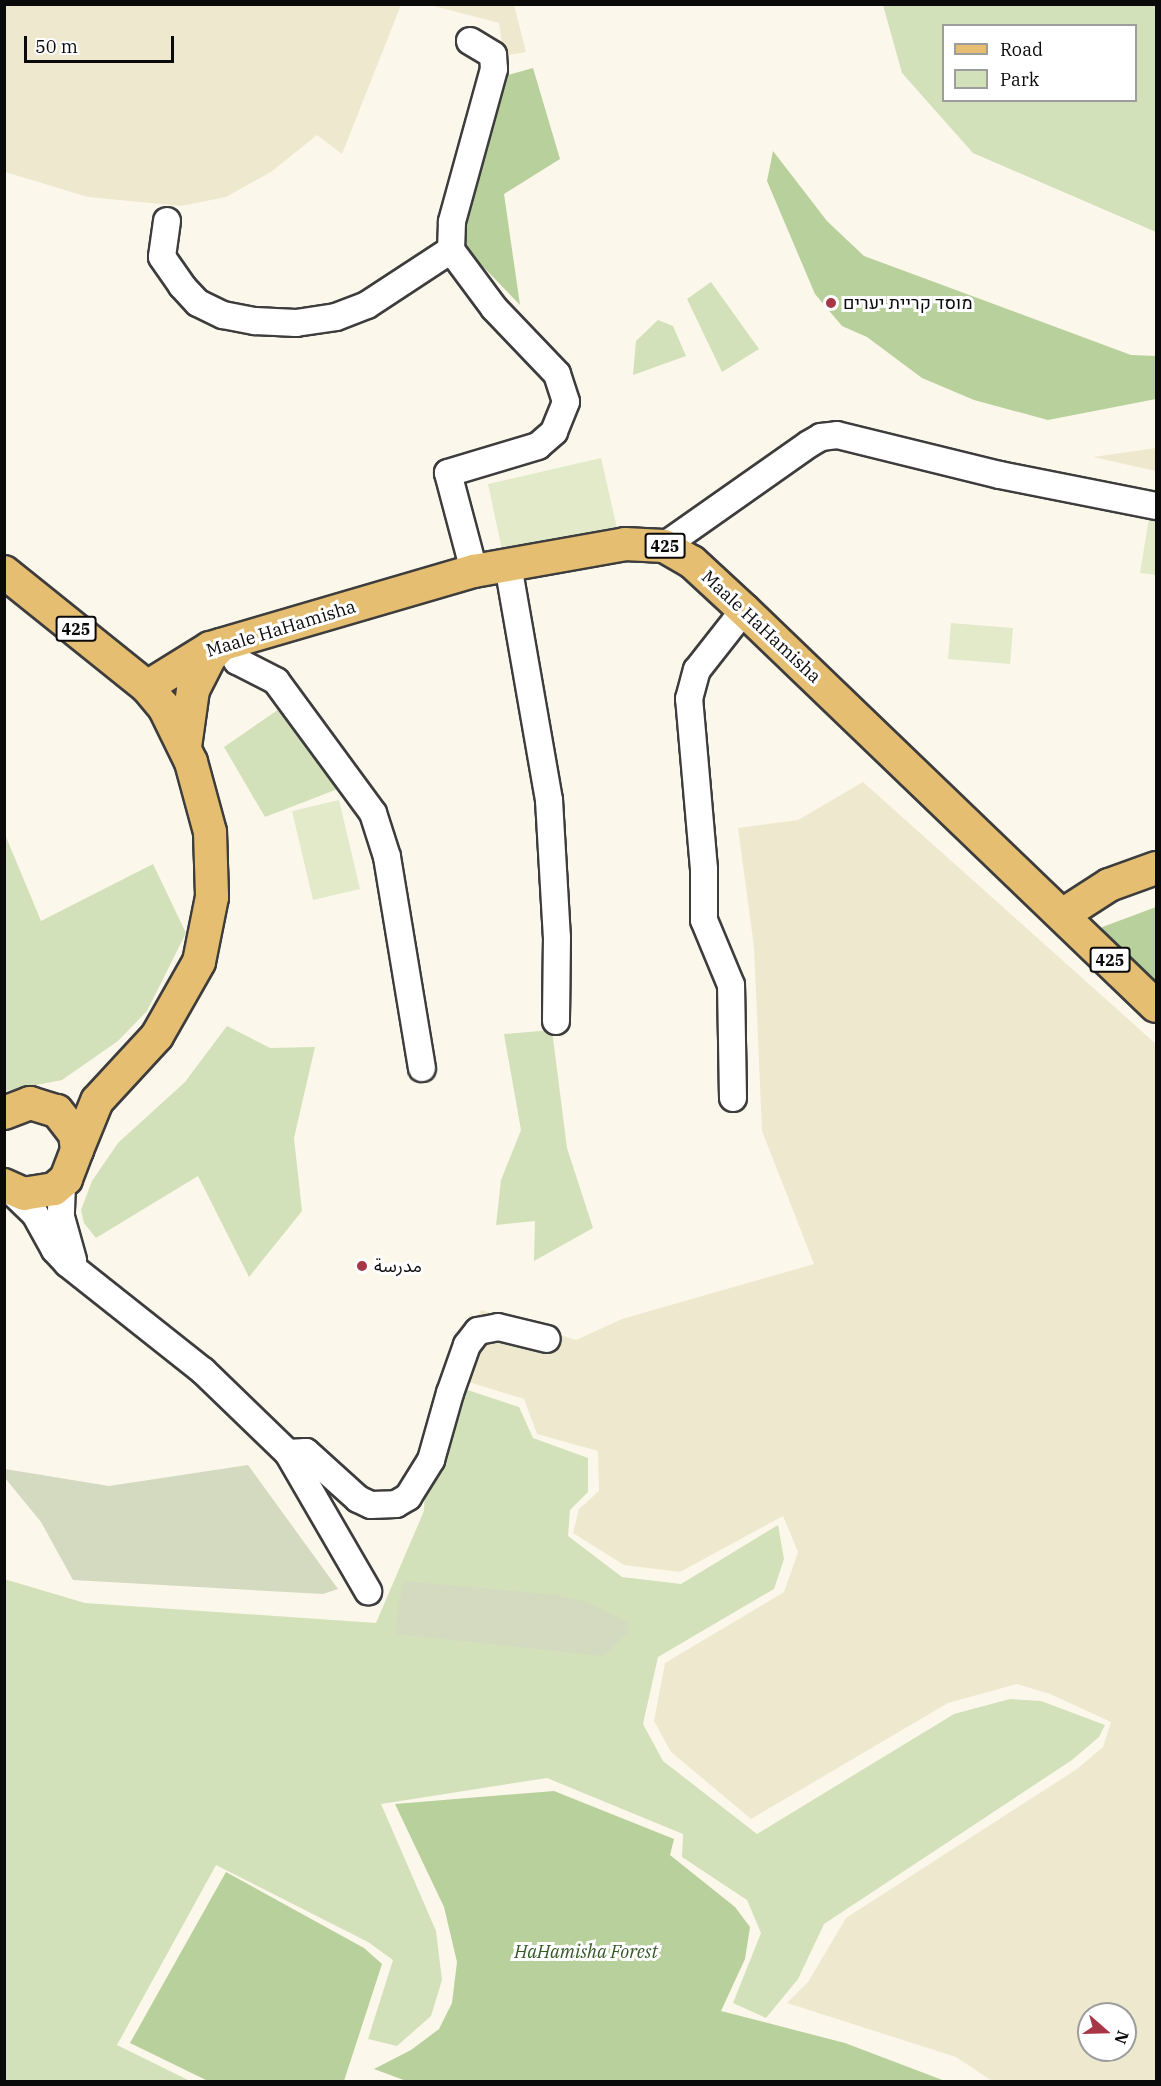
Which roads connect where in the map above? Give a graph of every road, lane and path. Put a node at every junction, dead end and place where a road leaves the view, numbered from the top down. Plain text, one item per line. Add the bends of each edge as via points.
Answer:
1 (470, 41) dead end
2 (167, 221) dead end
3 (451, 250) junction
4 (1156, 506) edge
5 (664, 546) junction
6 (508, 565) junction
7 (474, 571) junction
8 (4, 572) edge
9 (744, 610) junction
10 (223, 644) junction
11 (147, 687) junction
12 (185, 747) junction
13 (1156, 868) edge
14 (1064, 914) junction
15 (1156, 1006) edge
16 (556, 1021) dead end
17 (130, 1066) junction
18 (422, 1068) dead end
19 (733, 1098) dead end
20 (44, 1105) junction
21 (4, 1113) edge
22 (77, 1150) junction
23 (62, 1182) junction
24 (7, 1187) edge
25 (88, 1279) junction
26 (547, 1339) dead end
27 (288, 1453) junction
28 (368, 1591) dead end

1 - 3 street via 493,55 494,69 452,222
2 - 3 street via 162,257 182,286 198,303 223,315 255,321 296,323 336,317 368,305
3 - 7 street via 494,308 557,374 566,402 554,432 538,446 448,472
4 - 5 street via 1000,475 837,435 809,444
5 - 6 main road, Maale HaHamisha / 425 via 625,544
5 - 9 main road, Maale HaHamisha / 425 via 692,562
6 - 7 main road, Maale HaHamisha / 425
6 - 16 street via 549,800 557,938
7 - 10 main road, Maale HaHamisha / 425
8 - 11 main road, 425
9 - 14 main road, Maale HaHamisha / 425
9 - 19 street via 697,670 689,699 704,869 704,920 731,985
10 - 11 main road, Maale HaHamisha / 425 via 190,658
10 - 12 main road via 209,658 193,690
10 - 18 street via 237,661 276,681 373,813 387,857
11 - 12 main road via 164,707
12 - 17 main road via 210,832 213,865 207,930 186,991 157,1036
13 - 14 main road via 1109,885
14 - 15 main road, 425
17 - 20 main road via 67,1099
17 - 22 main road via 98,1101
20 - 21 main road via 30,1103
20 - 22 main road via 68,1121
22 - 23 main road via 74,1165
23 - 24 main road via 39,1194
23 - 25 street via 61,1217 68,1245 75,1264
24 - 25 street via 35,1214 55,1250
25 - 27 street via 204,1371
26 - 27 street via 498,1327 478,1331 467,1346 431,1460 408,1497 396,1503 371,1505 358,1499 306,1452
27 - 28 street

